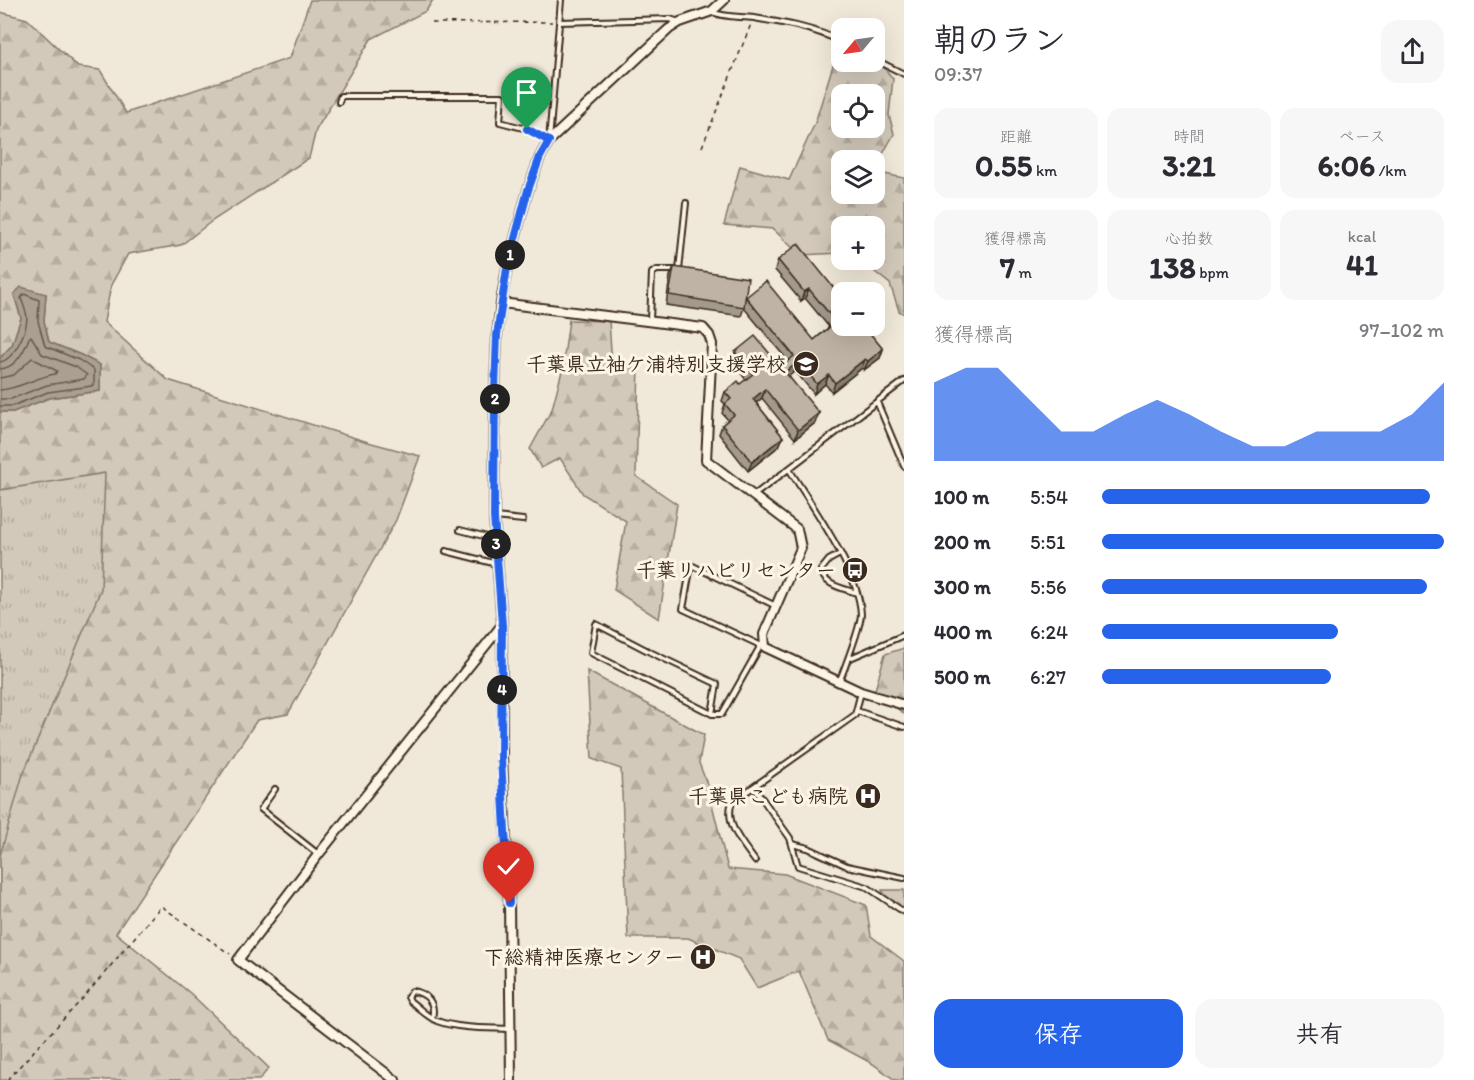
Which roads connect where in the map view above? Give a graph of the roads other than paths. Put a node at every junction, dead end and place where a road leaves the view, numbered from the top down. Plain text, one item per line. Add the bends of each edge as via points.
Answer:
1 (561, 0) edge
2 (724, 0) edge
3 (712, 11) junction
4 (559, 22) junction
5 (680, 22) junction
6 (831, 36) edge
7 (885, 64) edge
8 (904, 74) edge
9 (339, 102) dead end
10 (549, 141) junction
11 (686, 203) dead end
12 (501, 303) junction
13 (650, 320) junction
14 (904, 381) edge
15 (877, 402) junction
16 (904, 466) edge
17 (789, 469) junction
18 (753, 497) junction
19 (494, 517) junction
20 (523, 520) dead end
21 (460, 530) dead end
22 (496, 539) junction
23 (446, 551) dead end
24 (840, 554) junction
25 (498, 564) junction
26 (857, 594) junction
27 (776, 606) junction
28 (502, 625) junction
29 (904, 635) edge
30 (763, 646) junction
31 (847, 659) junction
32 (840, 680) junction
33 (861, 692) junction
34 (904, 705) edge
35 (857, 711) junction
36 (712, 714) junction
37 (904, 727) edge
38 (754, 787) junction
39 (275, 789) dead end
40 (792, 844) junction
41 (318, 855) junction
42 (756, 861) dead end
43 (904, 878) edge
44 (904, 912) edge
45 (432, 1018) junction
46 (510, 1029) junction
47 (395, 1080) edge
48 (512, 1080) edge

1 - 4 lane
2 - 3 street
3 - 5 street
3 - 6 lane
4 - 5 lane
4 - 10 lane
5 - 10 street
7 - 8 lane
9 - 10 lane via 341,96 502,96 500,122 527,129
10 - 12 street via 528,190
11 - 13 lane via 679,270 652,273
12 - 13 street
12 - 19 street via 495,390
13 - 18 street via 703,328 709,335 712,344 706,460
14 - 15 lane
15 - 16 lane
15 - 17 lane
17 - 18 lane
17 - 24 lane
18 - 27 street via 797,529 801,548
19 - 20 lane
19 - 22 street
21 - 22 lane
22 - 25 street
23 - 25 lane
24 - 26 lane
24 - 26 lane via 829,560 822,576
25 - 28 street
26 - 31 lane via 861,616
27 - 30 street
27 - 30 lane via 691,565 683,609
28 - 41 street
28 - 46 street via 501,758 509,903
29 - 31 lane
30 - 32 street
30 - 36 lane via 722,714
31 - 32 lane
32 - 33 street
33 - 34 street
33 - 35 lane
35 - 37 lane
35 - 38 lane
36 - 36 lane via 591,653 596,624 717,684
38 - 40 lane
38 - 42 lane via 732,802 728,812 735,832
39 - 41 lane via 261,809
40 - 43 lane via 847,866
40 - 44 lane via 798,866 867,887
41 - 47 street via 238,960
45 - 45 lane via 410,1001 412,990 422,992 434,1004
45 - 46 lane via 466,1026
46 - 48 street

